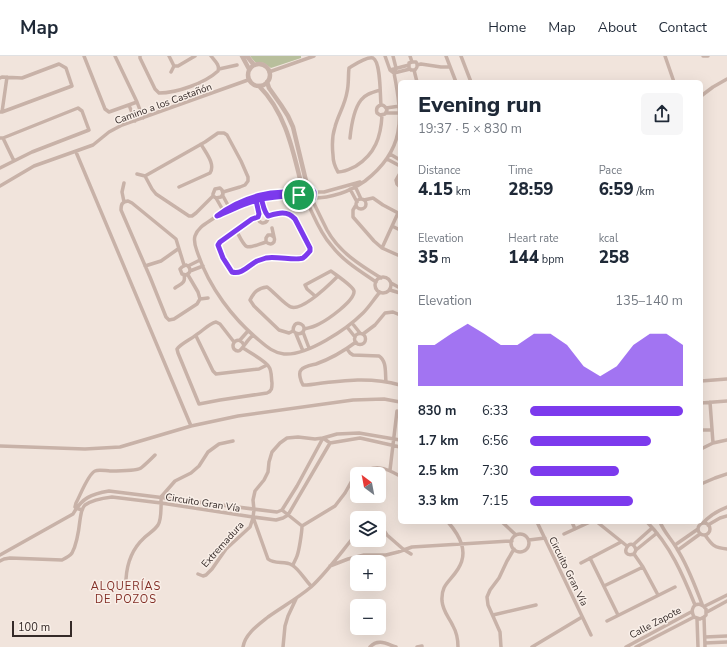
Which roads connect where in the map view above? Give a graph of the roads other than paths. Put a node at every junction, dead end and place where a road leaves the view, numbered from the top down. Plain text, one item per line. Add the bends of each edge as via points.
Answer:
1 (84, 56) edge
2 (115, 56) edge
3 (140, 56) edge
4 (169, 56) edge
5 (195, 56) edge
6 (211, 56) edge
7 (242, 56) edge
8 (247, 56) edge
9 (314, 56) edge
10 (386, 56) edge
11 (392, 56) edge
12 (410, 56) edge
13 (446, 56) edge
14 (461, 56) edge
15 (665, 56) edge
16 (703, 56) edge
17 (708, 56) edge
18 (374, 57) edge
19 (237, 65) dead end
20 (254, 65) junction
21 (417, 65) junction
22 (174, 66) junction
23 (411, 66) junction
24 (450, 67) junction
25 (396, 68) junction
26 (219, 69) junction
27 (249, 69) junction
28 (390, 70) junction
29 (171, 72) dead end
30 (269, 72) junction
31 (394, 74) junction
32 (7, 77) junction
33 (0, 78) edge
34 (727, 79) edge
35 (248, 80) junction
36 (416, 80) edge
37 (455, 80) edge
38 (470, 80) edge
39 (673, 80) edge
40 (267, 82) junction
41 (259, 86) junction
42 (380, 90) junction
43 (703, 94) edge
44 (398, 95) edge
45 (137, 102) junction
46 (129, 105) junction
47 (381, 105) junction
48 (398, 106) edge
49 (386, 108) junction
50 (1, 112) edge
51 (398, 113) edge
52 (384, 114) junction
53 (143, 118) junction
54 (135, 121) junction
55 (398, 130) edge
56 (2, 138) edge
57 (350, 138) dead end
58 (201, 144) junction
59 (76, 152) junction
60 (390, 154) junction
61 (387, 159) junction
62 (398, 159) edge
63 (14, 161) junction
64 (398, 165) edge
65 (0, 168) edge
66 (338, 172) junction
67 (138, 174) dead end
68 (145, 176) junction
69 (336, 178) dead end
70 (124, 183) dead end
71 (0, 186) edge
72 (309, 186) junction
73 (355, 186) junction
74 (179, 187) dead end
75 (349, 188) junction
76 (300, 191) junction
77 (314, 192) junction
78 (223, 194) junction
79 (215, 197) junction
80 (261, 197) junction
81 (256, 198) junction
82 (311, 200) junction
83 (363, 200) junction
84 (124, 202) junction
85 (357, 204) junction
86 (229, 209) junction
87 (224, 212) junction
88 (398, 213) edge
89 (267, 214) junction
90 (258, 216) junction
91 (398, 216) edge
92 (392, 226) junction
93 (272, 228) dead end
94 (398, 229) edge
95 (236, 230) junction
96 (274, 236) junction
97 (266, 242) junction
98 (382, 248) junction
99 (178, 249) junction
100 (398, 255) edge
101 (200, 260) junction
102 (145, 266) junction
103 (186, 266) junction
104 (203, 266) junction
105 (187, 274) junction
106 (338, 276) junction
107 (381, 278) junction
108 (376, 282) junction
109 (391, 283) junction
110 (299, 284) dead end
111 (305, 285) junction
112 (398, 287) edge
113 (175, 288) dead end
114 (390, 290) junction
115 (380, 292) junction
116 (398, 292) edge
117 (315, 296) junction
118 (208, 298) dead end
119 (200, 299) junction
120 (398, 314) edge
121 (170, 320) junction
122 (352, 323) junction
123 (168, 325) dead end
124 (347, 327) junction
125 (248, 331) junction
126 (303, 331) junction
127 (295, 332) junction
128 (361, 334) junction
129 (253, 335) junction
130 (196, 336) junction
131 (355, 337) junction
132 (240, 340) junction
133 (234, 342) junction
134 (356, 342) junction
135 (244, 346) junction
136 (309, 348) junction
137 (347, 349) junction
138 (303, 351) junction
139 (267, 365) junction
140 (727, 379) edge
141 (703, 381) edge
142 (386, 382) junction
143 (398, 385) edge
144 (727, 401) edge
145 (398, 402) edge
146 (710, 402) junction
147 (703, 403) edge
148 (397, 411) dead end
149 (191, 426) junction
150 (703, 430) edge
151 (711, 430) junction
152 (323, 438) junction
153 (394, 439) junction
154 (398, 440) edge
155 (727, 440) edge
156 (234, 441) dead end
157 (330, 443) junction
158 (713, 443) junction
159 (0, 446) edge
160 (393, 446) junction
161 (398, 447) edge
162 (703, 448) edge
163 (155, 455) dead end
164 (386, 468) edge
165 (390, 470) junction
166 (727, 474) edge
167 (398, 475) edge
168 (703, 483) edge
169 (350, 484) edge
170 (297, 486) junction
171 (302, 489) junction
172 (161, 497) junction
173 (161, 503) junction
174 (727, 507) edge
175 (76, 508) junction
176 (82, 510) junction
177 (254, 510) junction
178 (282, 510) junction
179 (288, 515) junction
180 (727, 516) edge
181 (253, 518) junction
182 (703, 521) edge
183 (450, 524) edge
184 (504, 524) edge
185 (538, 524) edge
186 (573, 524) edge
187 (586, 524) edge
188 (599, 524) edge
189 (649, 524) edge
190 (661, 524) edge
191 (700, 524) edge
192 (703, 524) edge
193 (708, 525) junction
194 (302, 526) junction
195 (250, 527) junction
196 (652, 528) junction
197 (258, 529) junction
198 (575, 529) junction
199 (698, 529) junction
200 (657, 533) junction
201 (386, 534) edge
202 (564, 534) dead end
203 (700, 534) junction
204 (516, 535) junction
205 (705, 535) junction
206 (545, 538) junction
207 (529, 540) junction
208 (512, 541) junction
209 (350, 542) edge
210 (621, 542) junction
211 (462, 544) junction
212 (633, 545) junction
213 (675, 545) junction
214 (627, 546) junction
215 (403, 549) junction
216 (514, 549) junction
217 (727, 549) edge
218 (678, 550) junction
219 (8, 551) junction
220 (635, 552) junction
221 (411, 554) dead end
222 (0, 555) edge
223 (10, 558) junction
224 (590, 558) junction
225 (0, 561) edge
226 (581, 563) dead end
227 (292, 565) junction
228 (330, 566) junction
229 (643, 567) junction
230 (198, 574) dead end
231 (126, 579) dead end
232 (311, 586) junction
233 (604, 586) junction
234 (676, 587) dead end
235 (658, 595) junction
236 (727, 595) edge
237 (297, 597) junction
238 (727, 601) edge
239 (536, 605) dead end
240 (695, 605) junction
241 (703, 605) junction
242 (692, 612) junction
243 (707, 612) junction
244 (493, 615) junction
245 (618, 615) junction
246 (582, 617) junction
247 (704, 617) junction
248 (695, 618) junction
249 (607, 621) dead end
250 (591, 635) dead end
251 (727, 636) edge
252 (705, 637) junction
253 (727, 642) edge
254 (705, 645) edge
255 (422, 646) edge
256 (242, 647) edge
257 (283, 647) edge
258 (370, 647) edge
259 (396, 647) edge
260 (417, 647) edge
261 (458, 647) edge
262 (501, 647) edge
263 (532, 647) edge
264 (626, 647) edge
265 (636, 647) edge
266 (698, 647) edge

1 - 46 street via 104,109 110,112
2 - 45 street
3 - 26 street via 161,95 204,80
4 - 22 street
5 - 22 street
6 - 26 street
7 - 27 street
8 - 20 street
9 - 30 street
10 - 28 street
11 - 25 street
12 - 23 street
13 - 24 street
14 - 38 street
15 - 39 street
16 - 17 street
18 - 42 street
18 - 66 street via 348,66 346,98 333,135 333,159
19 - 26 street
20 - 27 street
20 - 30 street via 264,65
21 - 23 street
21 - 23 street via 414,62
21 - 24 street
22 - 29 street
23 - 25 street
23 - 31 street
23 - 36 street
24 - 37 street
25 - 28 street
25 - 31 street
27 - 35 street
28 - 31 street
30 - 40 street
31 - 44 street
32 - 33 street
32 - 50 street
32 - 50 street via 22,78 59,64 66,68 72,86
34 - 43 street
35 - 41 street
35 - 53 street, Camino a los Castañón
40 - 41 street
40 - 72 street via 288,116
41 - 76 street via 277,109 285,127
42 - 47 street
42 - 57 street via 372,92 360,101
45 - 46 street
45 - 53 street
46 - 54 street
47 - 49 street
47 - 52 street via 376,111 378,114
48 - 49 street
49 - 52 street
51 - 52 street
52 - 66 street via 379,138 368,156 352,168
53 - 54 street, Camino a los Castañón
54 - 59 street, Camino a los Castañón via 122,125 93,145
55 - 60 street
56 - 63 street
56 - 63 street via 76,108 82,111 89,130
58 - 68 street
58 - 74 street via 213,167 212,170
58 - 78 street via 218,133 224,133 241,161 248,181 245,185
59 - 71 street, Camino a los Castañón via 34,166
59 - 149 street
60 - 61 street
60 - 62 street
61 - 64 street
61 - 73 street via 363,182
63 - 65 street
66 - 69 street
67 - 68 street
68 - 79 street via 156,194 189,216
70 - 84 street
72 - 76 street
72 - 77 street
73 - 75 street
73 - 83 street
75 - 77 street
75 - 82 street via 333,196
75 - 85 street
76 - 80 street via 271,193
76 - 82 street via 300,198 304,201
77 - 82 street
78 - 79 street via 220,198
78 - 79 street via 220,188 217,188 213,191
78 - 86 street
79 - 87 street
80 - 81 street
80 - 89 street
81 - 86 street
81 - 90 street
82 - 107 street via 342,250
82 - 108 street via 330,245 350,264
83 - 85 street
83 - 85 street via 366,203 364,208 360,209
83 - 88 street via 373,198
84 - 99 street via 132,203 176,239
84 - 102 street via 121,210
85 - 98 street via 353,210 353,217
86 - 87 street
87 - 101 street via 198,230 194,242
89 - 90 street via 262,212
89 - 90 street via 265,223 258,220
89 - 95 street via 279,212 295,219 310,248 304,257 266,258 236,273 232,272 218,245
90 - 95 street
91 - 92 street
92 - 94 street
92 - 98 street
93 - 96 street
95 - 97 street via 246,247
96 - 97 street via 268,236
96 - 97 street via 274,242
98 - 100 street
99 - 102 street
99 - 103 street
101 - 103 street
101 - 104 street
102 - 121 street via 166,317
103 - 105 street via 190,268
103 - 105 street via 180,269 182,274
104 - 105 street
104 - 125 street via 213,287
105 - 113 street via 184,282
105 - 119 street
106 - 111 street via 331,271
106 - 117 street
106 - 126 street via 352,287 353,296 329,318
107 - 108 street
107 - 109 street via 387,278
108 - 115 street
109 - 112 street
109 - 114 street
110 - 111 street
111 - 117 street
114 - 115 street
114 - 116 street
115 - 122 street
117 - 127 street via 296,308 291,307 267,287 262,287 253,294 250,300 254,306 279,330
118 - 119 street
119 - 121 street via 197,304 174,320
120 - 128 street via 385,313 375,325
121 - 123 street
122 - 124 street
122 - 128 street
124 - 131 street
124 - 136 street
125 - 129 street
125 - 132 street
126 - 127 street via 300,334
126 - 127 street via 304,326 299,323 294,325
126 - 136 street
127 - 138 street
128 - 131 street
128 - 134 street via 366,337 365,342 360,345
129 - 135 street
129 - 138 street via 277,353
130 - 133 street via 216,322
130 - 139 street via 216,374 259,369
130 - 139 street via 177,349 199,404 270,392 271,372
131 - 134 street
132 - 133 street
132 - 135 street
133 - 135 street via 235,350 241,350
134 - 137 street
135 - 139 street
136 - 138 street
137 - 142 street via 353,355 382,358
137 - 142 street via 301,369 301,383 307,385 351,380
140 - 141 street
142 - 143 street
144 - 146 street
145 - 149 street via 384,399 353,400 238,416
146 - 147 street
146 - 151 street
148 - 153 street
149 - 159 street via 120,447 85,449
150 - 151 street
151 - 158 street
152 - 153 street via 337,434 359,433
152 - 157 street
152 - 170 street
152 - 177 street via 287,438 280,443 272,452 268,472 256,491 253,500
153 - 154 street
153 - 160 street
155 - 158 street
156 - 172 street via 219,444 208,452 199,466 175,481
157 - 160 street via 360,438
157 - 171 street
158 - 162 street
160 - 161 street
160 - 165 street
163 - 175 street via 138,469 94,471 86,482
164 - 165 street
165 - 167 street
166 - 168 street
169 - 194 street via 335,506
170 - 171 street
170 - 178 street
171 - 179 street
172 - 173 street
172 - 175 street, Circuito Gran Vía via 109,491 84,499
172 - 177 street, Circuito Gran Vía
173 - 176 street, Circuito Gran Vía via 112,497 85,505
173 - 181 street, Circuito Gran Vía
173 - 231 street via 158,524 132,553 126,569
174 - 182 street
175 - 176 street
175 - 219 street, Circuito Gran Vía via 73,514
176 - 223 street via 72,554 62,560
177 - 178 street, Circuito Gran Vía
177 - 181 street, Extremadura
178 - 179 street
179 - 181 street, Circuito Gran Vía via 276,520
179 - 194 street
180 - 193 street
181 - 195 street, Extremadura
181 - 197 street
183 - 211 street via 456,530
184 - 204 street
185 - 206 street, Circuito Gran Vía
186 - 198 street
187 - 198 street
188 - 210 street
189 - 196 street
190 - 213 street
191 - 199 street
192 - 193 street
193 - 205 street via 709,531
194 - 227 street via 298,555
195 - 197 street
195 - 230 street, Extremadura via 226,549 209,572 203,576
196 - 200 street
196 - 212 street
197 - 227 street via 268,559
198 - 202 street
199 - 203 street
199 - 213 street
200 - 220 street
200 - 240 street via 683,576
201 - 215 street
203 - 205 street
203 - 218 street
204 - 207 street via 525,535
204 - 208 street
205 - 217 street via 716,548
206 - 207 street
206 - 246 street, Circuito Gran Vía
207 - 216 street via 525,550 520,552
208 - 211 street
208 - 216 street
209 - 228 street
210 - 214 street
210 - 224 street
211 - 215 street
211 - 261 street via 461,563 442,592 443,610 454,627
212 - 214 street
212 - 220 street via 636,547
213 - 218 street
214 - 220 street via 628,554
215 - 221 street
215 - 228 street via 386,555 364,555
216 - 244 street via 487,596
218 - 241 street
219 - 222 street, Circuito Gran Vía
219 - 223 street
220 - 229 street
223 - 225 street
224 - 226 street
224 - 233 street
227 - 232 street
228 - 232 street
229 - 233 street
229 - 235 street
232 - 237 street
233 - 245 street
234 - 235 street
235 - 245 street
236 - 241 street
237 - 256 street via 260,623 249,634
237 - 257 street via 285,626
238 - 243 street
239 - 244 street
240 - 241 street
240 - 242 street
241 - 243 street
242 - 248 street
242 - 264 street, Calle Zapote
243 - 247 street
244 - 262 street via 500,632
245 - 249 street
246 - 250 street
246 - 263 street, Circuito Gran Vía
247 - 248 street
247 - 252 street
248 - 265 street, Calle Zapote
248 - 266 street
251 - 252 street
252 - 254 street
253 - 254 street
255 - 260 street
258 - 259 street via 376,642 381,642

